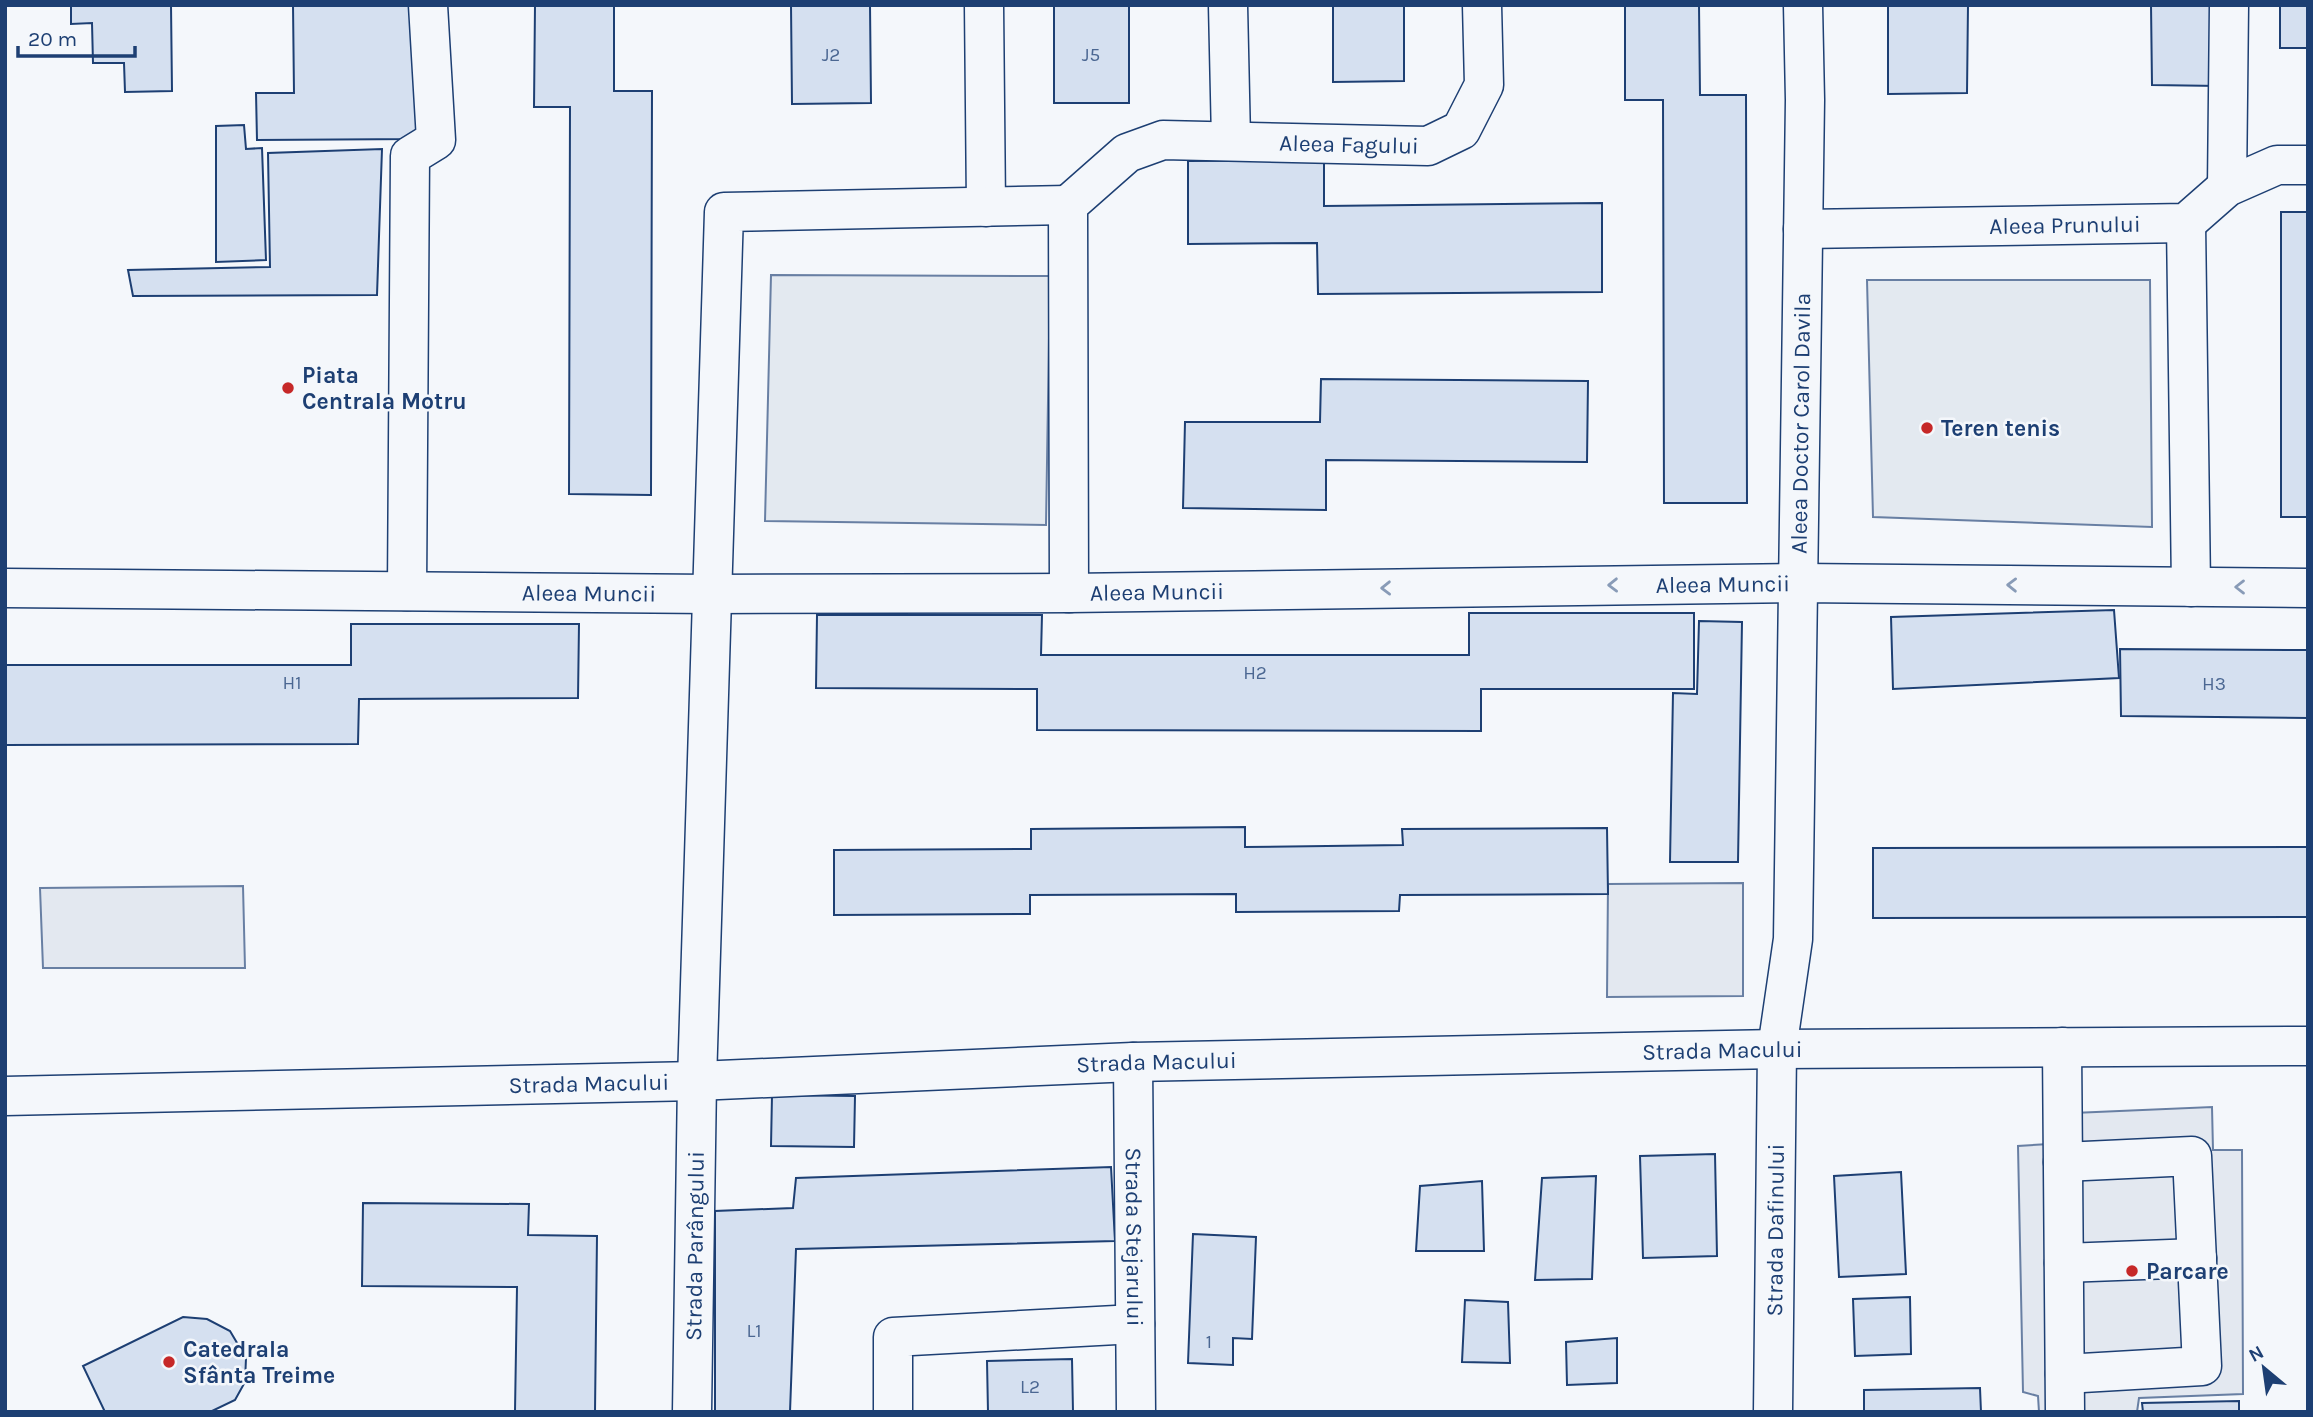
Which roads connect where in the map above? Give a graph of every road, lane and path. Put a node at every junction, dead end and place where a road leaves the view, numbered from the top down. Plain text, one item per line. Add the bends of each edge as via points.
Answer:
1 (428, 5) edge
2 (984, 5) edge
3 (1228, 5) edge
4 (1482, 5) edge
5 (1803, 5) edge
6 (2229, 5) edge
7 (1231, 141) junction
8 (2308, 165) edge
9 (2227, 187) junction
10 (1068, 205) junction
11 (986, 207) junction
12 (2186, 223) junction
13 (1803, 229) junction
14 (1799, 583) junction
15 (2191, 587) junction
16 (5, 588) edge
17 (2308, 588) edge
18 (407, 591) junction
19 (1069, 593) junction
20 (711, 594) junction
21 (2308, 1046) edge
22 (2062, 1047) junction
23 (1777, 1049) junction
24 (1133, 1062) junction
25 (697, 1081) junction
26 (5, 1096) edge
27 (2063, 1162) junction
28 (2197, 1258) junction
29 (2064, 1264) junction
30 (1135, 1324) junction
31 (2065, 1374) junction
32 (692, 1412) edge
33 (892, 1412) edge
34 (1136, 1412) edge
35 (1773, 1412) edge
36 (2065, 1412) edge

1 - 18 street via 436,140 410,156
2 - 11 street
3 - 7 street
4 - 7 street, Aleea Fagului via 1484,85 1461,130 1429,146
5 - 13 street, Aleea Doctor Carol Davila
6 - 9 street
7 - 10 street, Aleea Fagului via 1163,140 1127,153
8 - 9 street via 2277,165
9 - 12 street
10 - 11 street
10 - 19 street
11 - 20 street, Strada Parângului via 724,212
12 - 13 street, Aleea Prunului
12 - 15 street
13 - 14 street, Aleea Doctor Carol Davila
15 -> 14 street, Aleea Muncii
14 -> 19 street, Aleea Muncii
14 - 23 street, Aleea Doctor Carol Davila via 1793,939
17 -> 15 street, Aleea Muncii
16 - 18 street, Aleea Muncii
18 - 20 street, Aleea Muncii
19 - 20 street, Aleea Muncii
20 - 25 street, Strada Parângului
21 - 22 street, Strada Macului
22 - 23 street, Strada Macului
22 - 27 street
23 - 24 street, Strada Macului
23 - 35 street, Strada Dafinului
24 - 25 street, Strada Macului
24 - 30 street, Strada Stejarului
25 - 26 street, Strada Macului
25 - 32 street, Strada Parângului
27 - 28 street via 2192,1156
27 - 29 street
28 - 29 street
28 - 31 street via 2202,1366
29 - 31 street
30 - 33 street via 893,1337
30 - 34 street, Strada Stejarului
31 - 36 street

